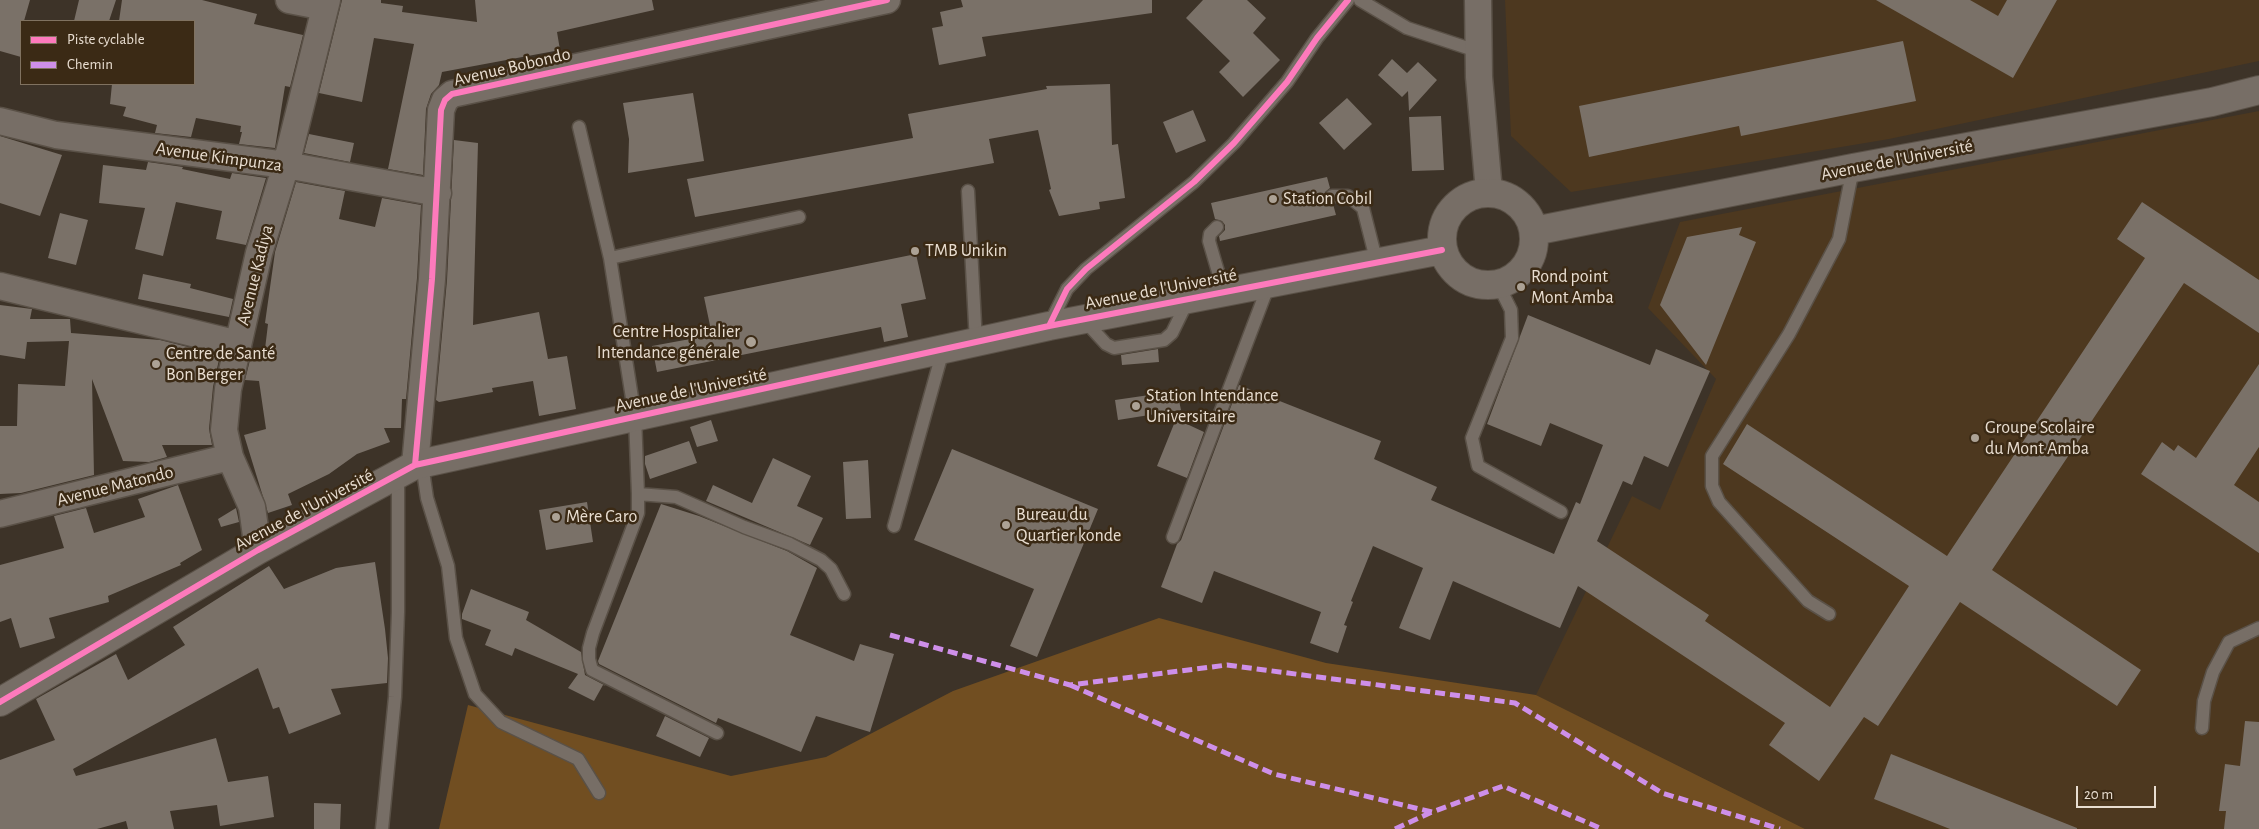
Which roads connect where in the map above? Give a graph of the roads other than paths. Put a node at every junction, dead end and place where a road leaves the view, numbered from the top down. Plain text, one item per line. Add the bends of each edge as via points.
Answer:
1 (289, 0) edge
2 (887, 0) edge
3 (1348, 0) edge
4 (1360, 0) edge
5 (1478, 0) edge
6 (326, 4) edge
7 (1480, 52) junction
8 (2259, 90) edge
9 (0, 121) edge
10 (579, 127) dead end
11 (286, 165) junction
12 (1853, 168) junction
13 (968, 191) dead end
14 (1489, 192) junction
15 (438, 193) junction
16 (1332, 196) dead end
17 (799, 217) dead end
18 (1217, 227) dead end
19 (1534, 231) junction
20 (1442, 250) junction
21 (610, 258) junction
22 (1377, 263) junction
23 (1269, 284) junction
24 (1498, 284) junction
25 (0, 286) edge
26 (1224, 292) junction
27 (1188, 300) junction
28 (1084, 319) junction
29 (1049, 326) junction
30 (976, 343) junction
31 (238, 344) junction
32 (943, 350) junction
33 (635, 417) junction
34 (230, 457) junction
35 (412, 468) junction
36 (638, 494) junction
37 (1561, 512) dead end
38 (0, 514) edge
39 (894, 526) dead end
40 (1173, 537) dead end
41 (258, 550) junction
42 (844, 594) dead end
43 (1829, 614) dead end
44 (2259, 628) edge
45 (0, 702) edge
46 (2202, 728) dead end
47 (718, 733) dead end
48 (599, 794) dead end
49 (382, 829) edge

1 - 6 street
2 - 15 street, Avenue Bobondo via 452,94 445,100 442,110
3 - 29 lane via 1287,82 1234,144 1194,182 1086,269 1068,289
4 - 7 lane via 1407,28
5 - 7 street
6 - 11 street, Avenue Kadiya
7 - 14 street via 1479,77
8 - 12 street, Avenue de l'Université via 2202,104
9 - 11 street, Avenue Kimpunza via 56,135
10 - 21 lane
11 - 15 street, Avenue Kimpunza
11 - 31 street, Avenue Kadiya via 259,254
12 - 19 street, Avenue de l'Université
12 - 43 lane via 1839,238 1789,334 1712,456 1712,486 1719,502 1808,601
13 - 30 lane
14 - 19 street via 1510,198 1526,212
14 - 20 street via 1468,196 1451,210 1442,229
15 - 35 street, Avenue Bobondo
16 - 22 lane via 1348,196 1363,208
17 - 21 lane
18 - 26 lane via 1209,240
19 - 24 street via 1534,252 1524,270 1508,282
20 - 22 street, Avenue de l'Université
20 - 24 street via 1451,269 1468,282 1487,286
21 - 33 lane
22 - 23 street, Avenue de l'Université
23 - 26 street, Avenue de l'Université
23 - 40 lane
24 - 37 lane via 1511,310 1512,338 1472,438 1478,466
25 - 31 street
26 - 27 street, Avenue de l'Université
27 - 28 street, Avenue de l'Université
27 - 28 lane via 1172,334 1164,340 1121,348 1106,344
28 - 29 street, Avenue de l'Université
29 - 30 street, Avenue de l'Université
30 - 32 street, Avenue de l'Université
31 - 34 street, Avenue Kadiya via 228,389 224,430
32 - 33 street, Avenue de l'Université
32 - 39 lane
33 - 35 street, Avenue de l'Université
33 - 36 lane
34 - 38 street, Avenue Matondo
34 - 41 street, Avenue Kadiya via 252,507
35 - 41 street, Avenue de l'Université
35 - 48 lane via 427,498 448,566 456,638 475,694 501,722 578,759
35 - 49 lane
36 - 42 lane via 676,497 821,560 831,569
36 - 47 lane via 638,513 633,530 589,648 592,670
41 - 45 street, Avenue de l'Université
44 - 46 lane via 2229,642 2213,672 2204,701

